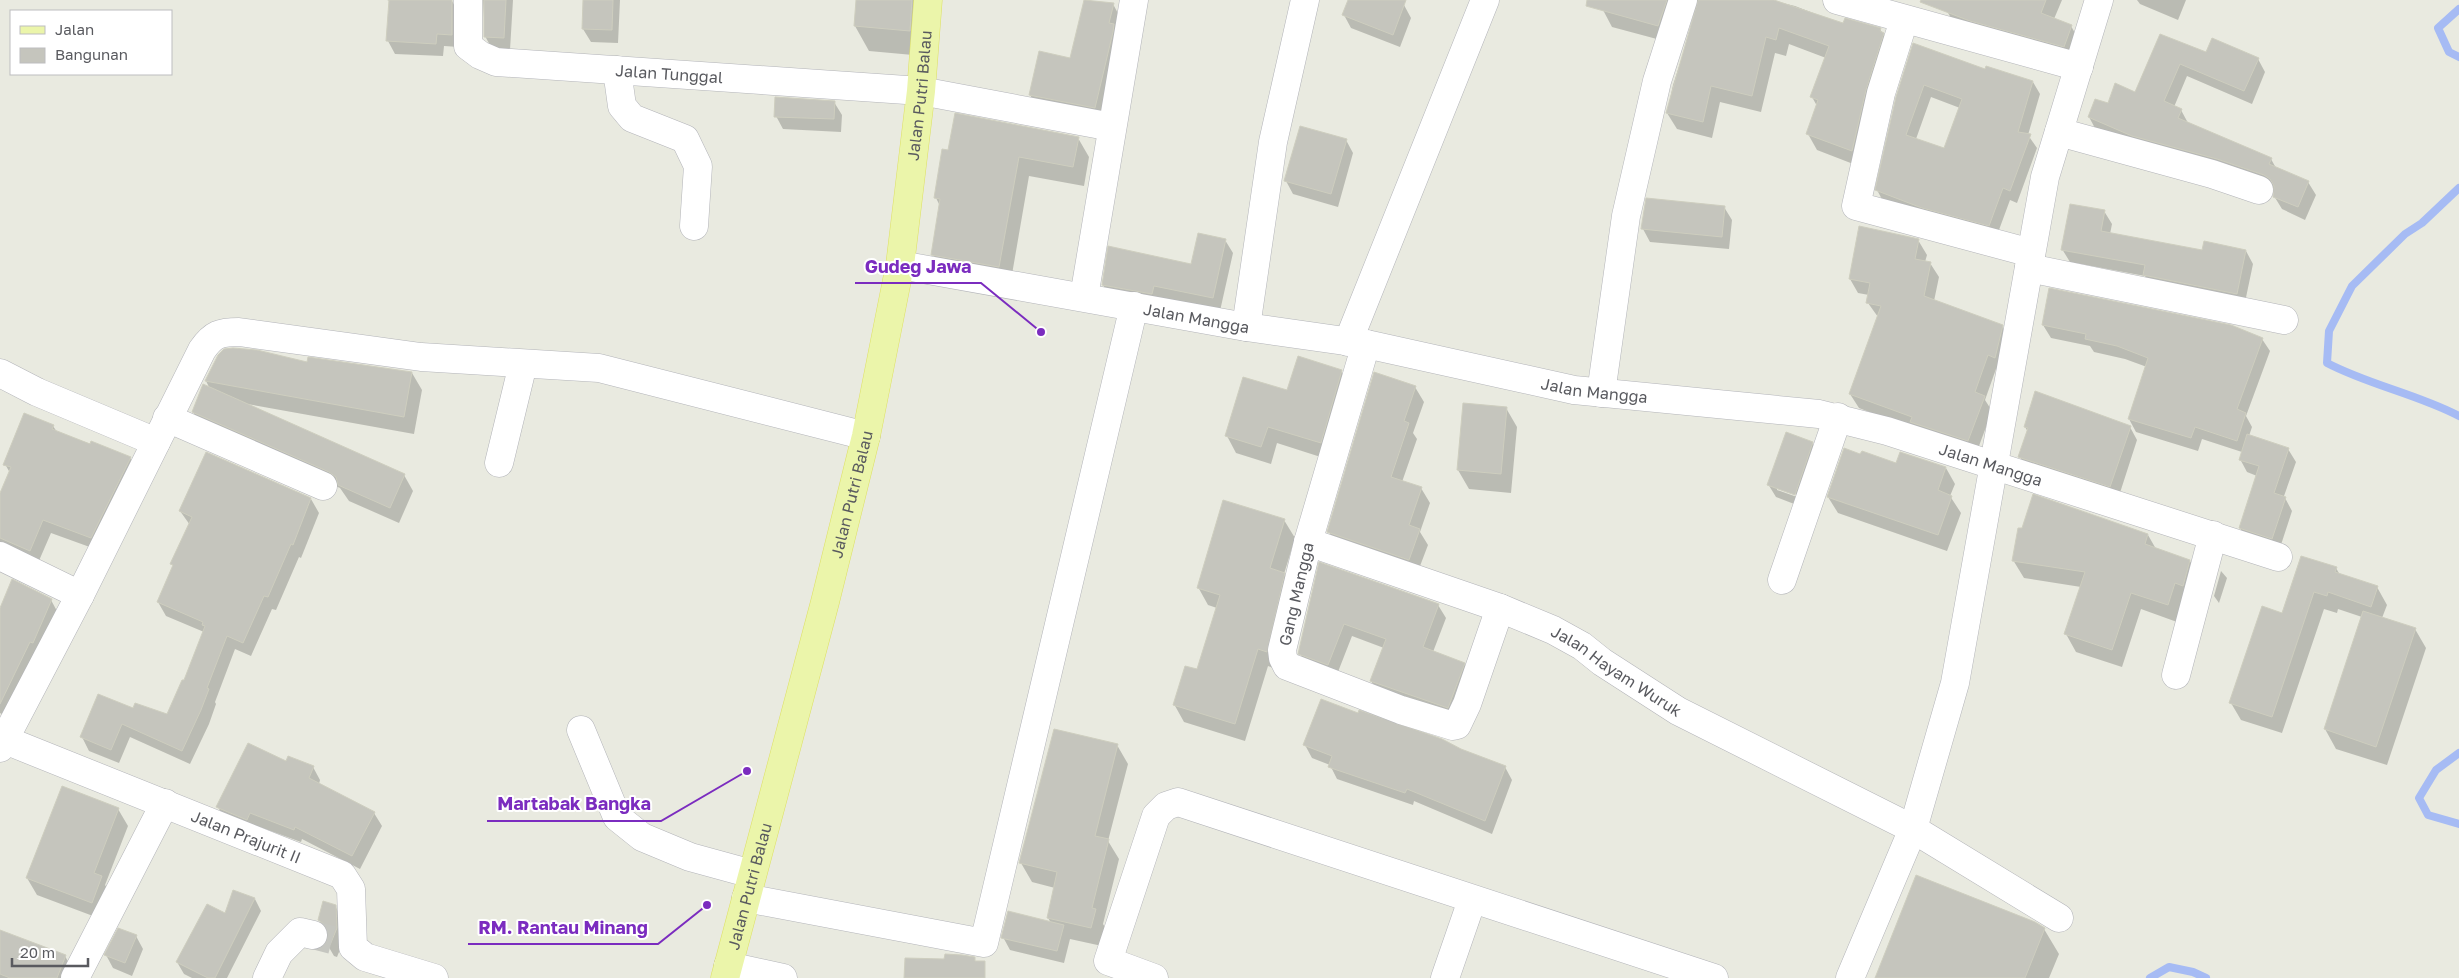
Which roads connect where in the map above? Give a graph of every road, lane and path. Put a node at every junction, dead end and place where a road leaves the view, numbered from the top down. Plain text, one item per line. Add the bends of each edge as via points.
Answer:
1 (468, 0) edge
2 (928, 0) edge
3 (1134, 0) edge
4 (1305, 0) edge
5 (1485, 0) edge
6 (1683, 0) edge
7 (1837, 0) edge
8 (2099, 0) edge
9 (1904, 20) junction
10 (2079, 67) junction
11 (617, 70) junction
12 (922, 91) junction
13 (1112, 127) junction
14 (2059, 132) junction
15 (2259, 190) dead end
16 (694, 226) dead end
17 (2030, 261) junction
18 (900, 265) junction
19 (1084, 298) junction
20 (1134, 306) junction
21 (2284, 320) dead end
22 (1246, 327) junction
23 (1357, 343) junction
24 (523, 364) junction
25 (0, 373) edge
26 (1601, 393) junction
27 (1838, 417) junction
28 (168, 418) junction
29 (866, 436) junction
30 (156, 442) junction
31 (500, 463) dead end
32 (1994, 466) junction
33 (323, 486) dead end
34 (2213, 535) junction
35 (1308, 542) junction
36 (0, 556) edge
37 (2278, 557) dead end
38 (1782, 580) dead end
39 (80, 595) junction
40 (1500, 608) junction
41 (2176, 675) dead end
42 (581, 730) dead end
43 (1, 742) edge
44 (165, 804) junction
45 (1913, 829) junction
46 (749, 886) junction
47 (1472, 900) junction
48 (2059, 918) dead end
49 (333, 941) junction
50 (1105, 970) edge
51 (726, 972) edge
52 (75, 978) edge
53 (267, 978) edge
54 (434, 978) edge
55 (783, 978) edge
56 (1154, 978) edge
57 (1445, 978) edge
58 (1714, 978) edge
59 (1850, 978) edge

1 - 11 street, Jalan Tunggal via 468,46 480,55 496,62
2 - 12 main road, Jalan Putri Balau
3 - 13 street
4 - 22 street via 1274,142
5 - 23 street, Gang Mangga
6 - 26 street via 1657,81 1626,216
7 - 9 street
8 - 10 street
9 - 10 street
9 - 17 street via 1881,93 1856,206
10 - 14 street
11 - 12 street, Jalan Tunggal
11 - 16 street via 622,106 632,118 685,139 698,166
12 - 13 street, Jalan Tunggal
12 - 18 main road, Jalan Putri Balau
13 - 19 street
14 - 15 street
14 - 17 street via 2046,178
17 - 21 street
17 - 32 street
18 - 19 street, Jalan Mangga
18 - 29 main road, Jalan Putri Balau
19 - 20 street, Jalan Mangga
20 - 22 street, Jalan Mangga
20 - 46 street via 984,944
22 - 23 street, Jalan Mangga
23 - 26 street, Jalan Mangga
23 - 35 street, Gang Mangga
24 - 28 street via 421,357 239,332 218,333 202,350
24 - 29 street via 599,368
24 - 31 street
25 - 30 street
26 - 27 street, Jalan Mangga
27 - 32 street, Jalan Mangga
27 - 38 street
28 - 30 street
28 - 33 street
29 - 46 main road, Jalan Putri Balau
30 - 39 street
32 - 34 street, Jalan Mangga
32 - 45 street via 1956,683
34 - 37 street, Jalan Mangga
34 - 41 street
35 - 40 street, Jalan Hayam Wuruk
35 - 40 street, Gang Mangga via 1282,650 1287,666 1401,710 1448,725 1457,724
36 - 39 street
39 - 43 street
40 - 45 street, Jalan Hayam Wuruk via 1582,646 1678,711
42 - 46 street via 617,816 642,837
43 - 44 street, Jalan Prajurit II
44 - 49 street, Jalan Prajurit II via 342,875 351,889
44 - 52 street
45 - 48 street, Jalan Hayam Wuruk
45 - 59 street
46 - 51 main road, Jalan Putri Balau
47 - 50 street via 1178,802 1166,806 1156,816
47 - 57 street
47 - 58 street
49 - 53 street via 300,932 279,953
49 - 54 street via 365,957
50 - 56 street
51 - 55 street

